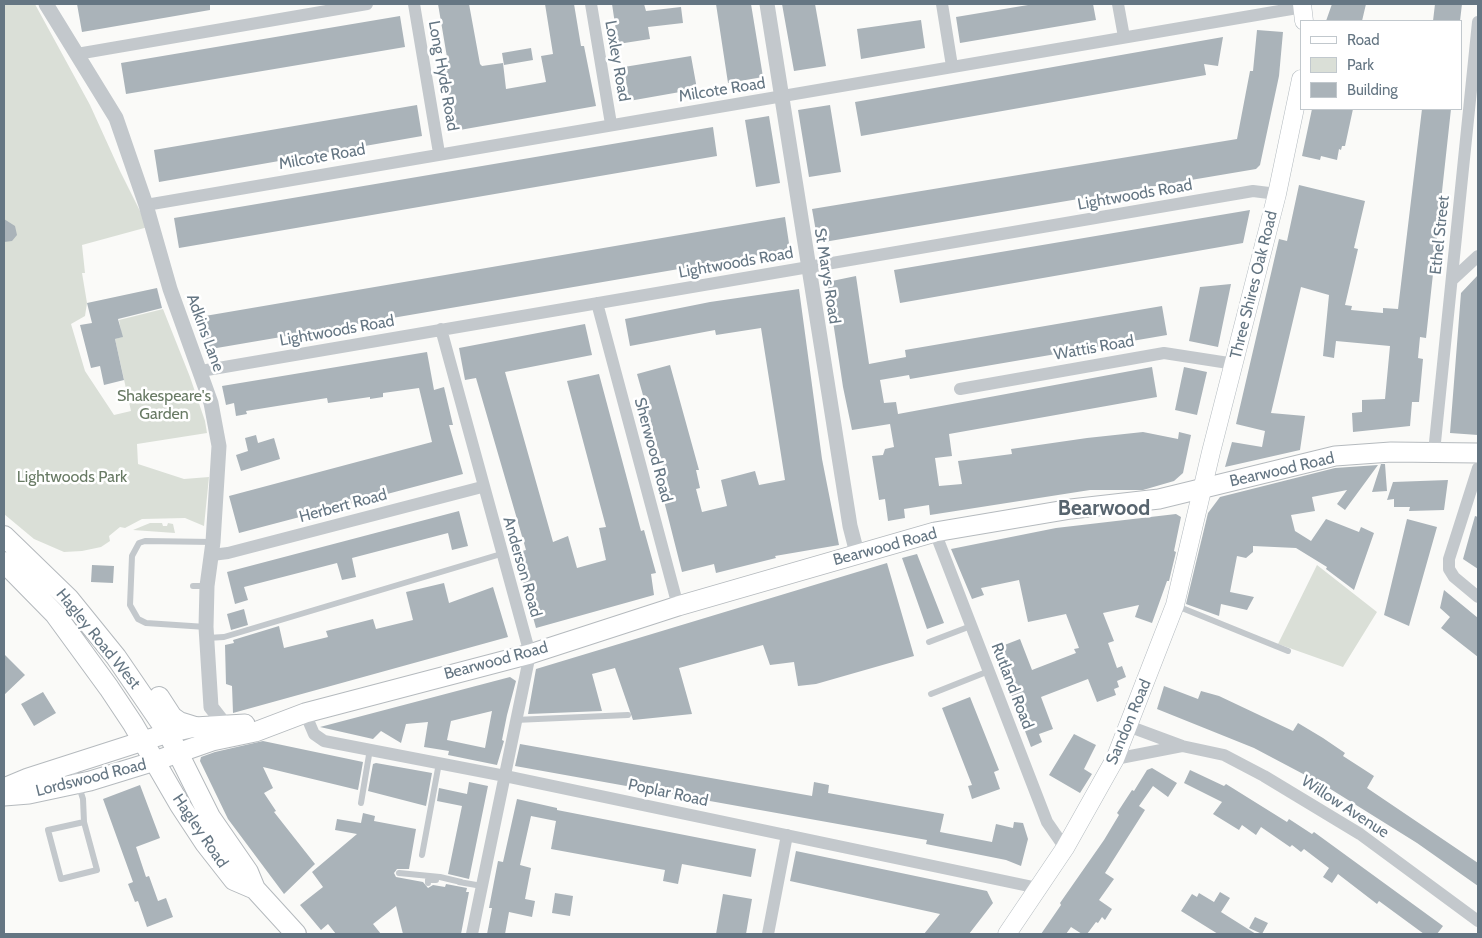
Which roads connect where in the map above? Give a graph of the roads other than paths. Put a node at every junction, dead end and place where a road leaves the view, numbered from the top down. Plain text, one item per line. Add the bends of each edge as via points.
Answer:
1 (46, 4) edge
2 (367, 4) edge
3 (414, 4) edge
4 (590, 4) edge
5 (767, 4) edge
6 (942, 4) edge
7 (1118, 4) edge
8 (1303, 11) edge
9 (1478, 22) edge
10 (1124, 36) junction
11 (77, 54) junction
12 (952, 66) junction
13 (1300, 84) edge
14 (782, 96) junction
15 (611, 124) junction
16 (439, 153) junction
17 (1277, 194) junction
18 (146, 205) junction
19 (1478, 256) edge
20 (808, 268) junction
21 (1452, 280) junction
22 (597, 304) junction
23 (441, 329) junction
24 (1235, 364) junction
25 (201, 371) junction
26 (960, 389) dead end
27 (1434, 452) junction
28 (1478, 453) edge
29 (1478, 468) edge
30 (482, 487) junction
31 (1204, 489) junction
32 (935, 532) junction
33 (4, 536) edge
34 (213, 549) junction
35 (857, 553) junction
36 (501, 554) junction
37 (4, 562) edge
38 (1478, 597) edge
39 (678, 606) junction
40 (1175, 606) junction
41 (972, 626) junction
42 (207, 632) junction
43 (928, 642) dead end
44 (1288, 651) dead end
45 (530, 654) junction
46 (116, 657) junction
47 (989, 672) junction
48 (931, 694) dead end
49 (305, 713) junction
50 (628, 715) dead end
51 (515, 720) junction
52 (225, 726) junction
53 (1128, 726) junction
54 (195, 727) junction
55 (155, 737) junction
56 (1182, 746) junction
57 (370, 749) junction
58 (178, 752) junction
59 (1115, 759) junction
60 (155, 762) junction
61 (439, 763) junction
62 (71, 764) junction
63 (505, 776) junction
64 (78, 784) junction
65 (4, 788) edge
66 (4, 796) edge
67 (361, 803) dead end
68 (84, 822) junction
69 (787, 835) junction
70 (1066, 848) junction
71 (422, 855) dead end
72 (399, 873) dead end
73 (461, 882) junction
74 (428, 884) dead end
75 (482, 886) junction
76 (1038, 888) junction
77 (255, 889) junction
78 (1478, 921) edge
79 (296, 934) edge
80 (472, 934) edge
81 (768, 934) edge
82 (1007, 934) edge

1 - 11 street, Adkins Lane
2 - 11 street
3 - 16 street, Long Hyde Road
4 - 15 street, Loxley Road
5 - 14 street, St Marys Road
6 - 12 street
7 - 10 street
8 - 10 street, Milcote Road
9 - 21 street, Ethel Street
10 - 12 street, Milcote Road
11 - 18 street, Adkins Lane via 116,118
12 - 14 street, Milcote Road
13 - 17 main road, Three Shires Oak Road
14 - 15 street, Milcote Road
14 - 20 street, St Marys Road
15 - 16 street, Milcote Road
16 - 18 street, Milcote Road
17 - 20 street, Lightwoods Road via 1253,191
17 - 24 main road, Three Shires Oak Road
18 - 25 street, Adkins Lane via 170,289
19 - 21 street
20 - 22 street, Lightwoods Road
20 - 35 street, St Marys Road
21 - 27 street, Ethel Street
22 - 23 street, Lightwoods Road
22 - 39 street, Sherwood Road
23 - 25 street, Lightwoods Road
23 - 30 street, Anderson Road
24 - 26 street, Wattis Road via 1164,353
24 - 31 main road, Three Shires Oak Road
25 - 34 street, Adkins Lane via 219,446
27 - 28 main road, Bearwood Road
27 - 31 main road, Bearwood Road via 1335,456
29 - 38 street via 1449,559 1449,569 1454,577
30 - 34 street, Herbert Road via 228,553
30 - 36 street, Anderson Road
31 - 32 main road, Bearwood Road via 1160,499 1071,509
31 - 40 main road, Sandon Road
32 - 35 main road, Bearwood Road
32 - 41 street, Rutland Road
33 - 46 highway, Hagley Road West via 69,599
34 - 42 street, Adkins Lane via 200,586
34 - 42 lane via 145,541 139,543 132,556 130,606 138,619
35 - 39 main road, Bearwood Road
36 - 42 lane via 224,637
36 - 45 street, Anderson Road
37 - 55 highway, Hagley Road West via 55,614 115,697
39 - 45 main road, Bearwood Road
40 - 44 lane
40 - 53 main road, Sandon Road
41 - 43 lane
41 - 47 street, Rutland Road
42 - 52 street, Adkins Lane via 211,707
45 - 49 main road, Bearwood Road
45 - 51 street, Anderson Road
46 - 54 highway via 152,687 172,717
46 - 55 highway, Hagley Road West
47 - 48 lane
47 - 70 street, Rutland Road via 1047,822
49 - 52 main road, Bearwood Road
49 - 57 street, Poplar Road via 314,734 324,741
49 - 58 main road, Bearwood Road via 255,732
50 - 51 lane
51 - 63 street, Anderson Road
52 - 54 main road, Bearwood Road
53 - 56 street, Willow Avenue
53 - 59 main road, Sandon Road
54 - 55 main road, Bearwood Road
55 - 58 highway, Hagley Road West
55 - 60 highway, Hagley Road West
55 - 62 main road, Lordswood Road
56 - 59 street, Willow Avenue
56 - 78 street, Willow Avenue via 1224,756 1264,776 1360,834
57 - 61 street, Poplar Road
57 - 67 lane
58 - 60 main road, Lordswood Road
58 - 77 highway, Hagley Road via 210,817 248,872
59 - 70 main road, Sandon Road
60 - 64 main road, Lordswood Road
60 - 77 highway, Hagley Road via 205,843 234,880
61 - 63 street, Poplar Road
61 - 71 lane
62 - 64 lane
62 - 65 main road, Lordswood Road
63 - 69 street, Poplar Road
63 - 75 street, Anderson Road
64 - 66 main road, Lordswood Road
64 - 68 lane via 83,799
68 - 68 lane via 97,870 61,879 48,830
69 - 76 street, Poplar Road
69 - 81 street
70 - 76 main road, Sandon Road
72 - 73 lane
73 - 74 lane via 428,880
73 - 75 lane
75 - 80 street, Anderson Road
76 - 82 main road, Sandon Road
77 - 79 highway, Hagley Road

